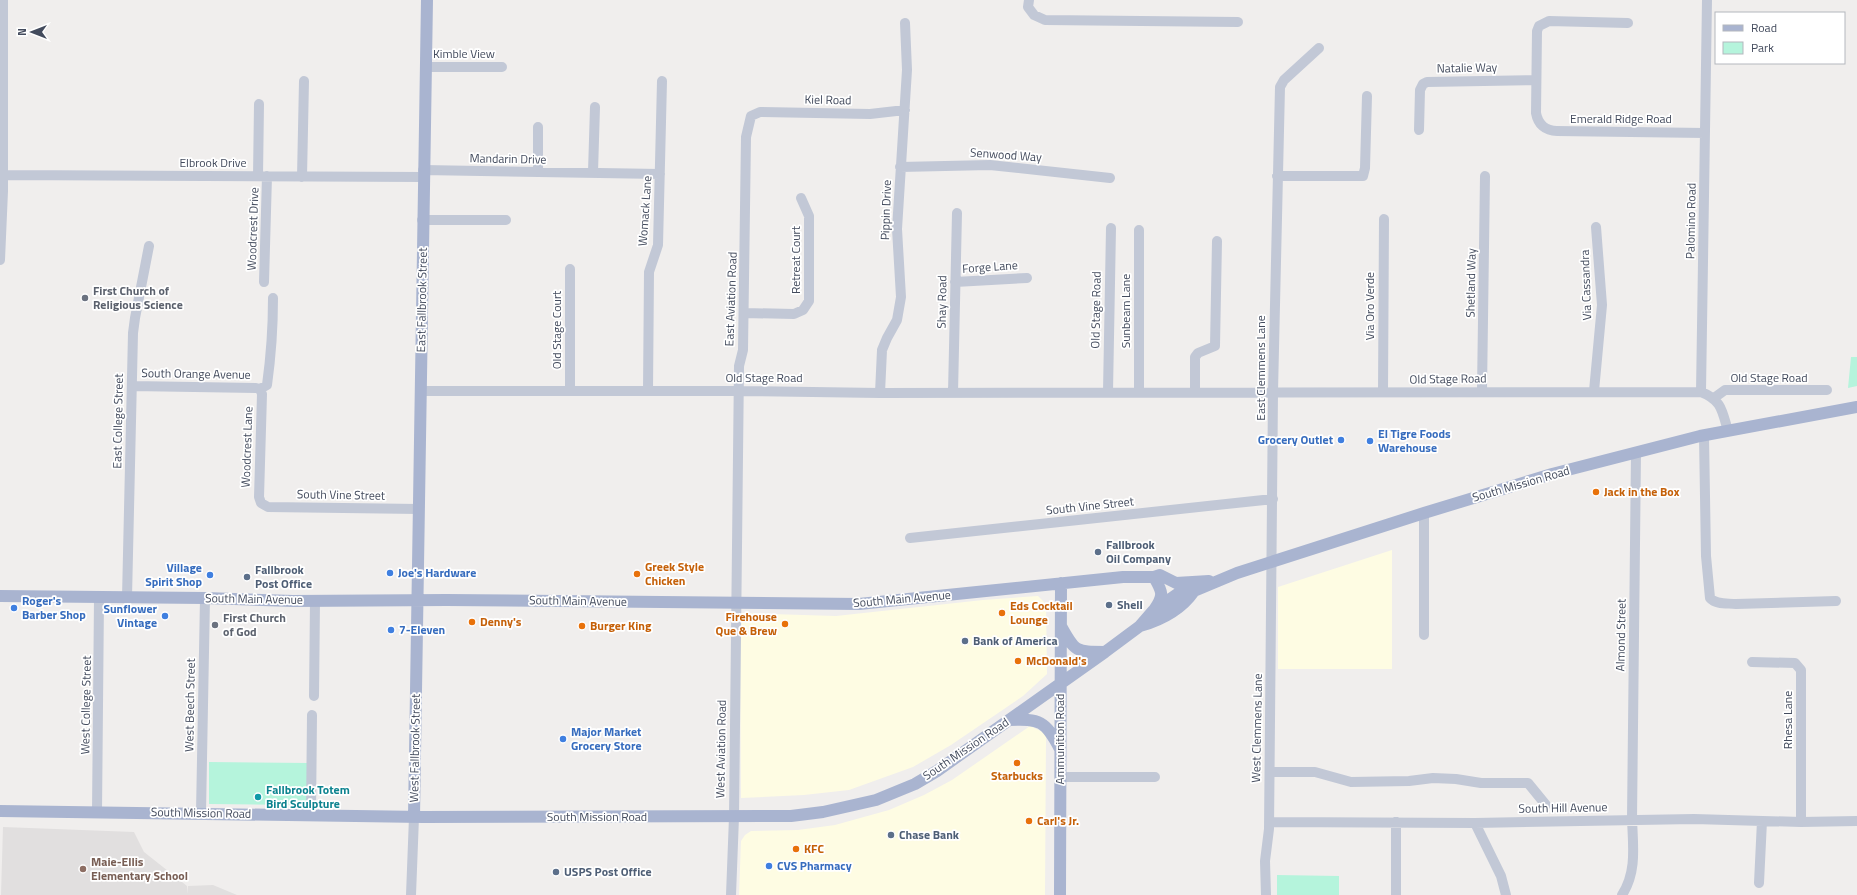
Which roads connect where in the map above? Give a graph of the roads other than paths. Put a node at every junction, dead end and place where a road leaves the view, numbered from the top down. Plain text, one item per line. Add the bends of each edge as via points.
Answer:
1 (3, 0) edge
2 (427, 0) edge
3 (1029, 0) edge
4 (1707, 0) edge
5 (1238, 22) dead end
6 (1, 23) edge
7 (905, 23) dead end
8 (1628, 23) dead end
9 (1319, 48) dead end
10 (426, 67) junction
11 (502, 67) dead end
12 (304, 80) dead end
13 (662, 80) dead end
14 (1536, 80) junction
15 (1367, 96) dead end
16 (259, 104) dead end
17 (595, 107) dead end
18 (905, 110) junction
19 (751, 116) joint
20 (538, 127) dead end
21 (1419, 130) dead end
22 (1705, 133) junction
23 (900, 167) junction
24 (538, 172) junction
25 (593, 172) junction
26 (423, 174) junction
27 (660, 174) junction
28 (2, 175) junction
29 (262, 176) junction
30 (302, 176) junction
31 (1277, 176) junction
32 (1485, 176) dead end
33 (1110, 178) dead end
34 (801, 198) dead end
35 (957, 213) dead end
36 (1384, 219) dead end
37 (422, 220) junction
38 (506, 220) dead end
39 (1596, 227) dead end
40 (1111, 228) dead end
41 (1139, 230) dead end
42 (1217, 241) dead end
43 (149, 246) dead end
44 (0, 260) edge
45 (570, 269) dead end
46 (1027, 278) dead end
47 (264, 282) dead end
48 (955, 282) junction
49 (272, 298) dead end
50 (744, 313) junction
51 (132, 386) junction
52 (260, 389) junction
53 (1827, 390) dead end
54 (421, 391) junction
55 (570, 391) junction
56 (648, 391) junction
57 (738, 391) junction
58 (1482, 391) junction
59 (1594, 391) junction
60 (1108, 392) junction
61 (1139, 392) junction
62 (1195, 392) junction
63 (1273, 392) junction
64 (1383, 392) junction
65 (1701, 392) junction
66 (880, 393) junction
67 (953, 393) junction
68 (1714, 398) junction
69 (1857, 407) edge
70 (1728, 431) junction
71 (1704, 436) junction
72 (1636, 452) junction
73 (1273, 499) junction
74 (264, 505) joint
75 (419, 509) junction
76 (1424, 513) junction
77 (910, 538) dead end
78 (1272, 561) junction
79 (1154, 577) junction
80 (1216, 581) junction
81 (1060, 583) junction
82 (1194, 591) junction
83 (0, 596) edge
84 (99, 598) junction
85 (127, 598) junction
86 (205, 598) junction
87 (418, 600) junction
88 (315, 601) junction
89 (1836, 601) dead end
90 (735, 604) junction
91 (1153, 611) junction
92 (1061, 624) junction
93 (1140, 626) junction
94 (1424, 635) dead end
95 (1105, 652) junction
96 (1752, 662) dead end
97 (1061, 683) junction
98 (314, 696) dead end
99 (312, 715) dead end
100 (1008, 720) junction
101 (1060, 750) junction
102 (1270, 772) junction
103 (1060, 777) junction
104 (1155, 777) dead end
105 (1546, 805) dead end
106 (0, 810) edge
107 (97, 813) junction
108 (201, 813) junction
109 (311, 816) junction
110 (414, 817) junction
111 (734, 817) junction
112 (1632, 820) junction
113 (1762, 821) junction
114 (1857, 821) edge
115 (1269, 822) junction
116 (1396, 822) junction
117 (1801, 822) junction
118 (1475, 823) junction
119 (1759, 883) dead end
120 (733, 893) edge
121 (411, 895) edge
122 (1060, 895) edge
123 (1266, 895) edge
124 (1396, 895) edge
125 (1506, 895) edge
126 (1622, 895) edge

1 - 6 street
2 - 10 main road, East Fallbrook Street
3 - 5 street via 1028,7 1034,15 1045,20
4 - 22 street, Palomino Road
6 - 28 street
7 - 18 street, Pippin Drive
8 - 14 street via 1542,24 1537,31
9 - 31 street, East Clemmens Lane via 1284,80 1280,87
10 - 11 street, Kimble View
10 - 26 main road, East Fallbrook Street
12 - 30 street
13 - 27 street, Womack Lane
14 - 21 street, Natalie Way via 1426,82 1420,90
14 - 22 street, Emerald Ridge Road via 1536,113 1540,123 1548,130
15 - 31 street via 1363,176
16 - 29 street, Woodcrest Drive
17 - 25 street
18 - 19 street, Kiel Road via 870,114 760,112
18 - 23 street, Pippin Drive
19 - 50 street, East Aviation Road via 746,137
20 - 24 street
22 - 65 street, Palomino Road
23 - 33 street, Senwood Way via 990,165
23 - 66 street, Pippin Drive via 897,228 901,297 898,320 882,350
24 - 25 street, Mandarin Drive
24 - 26 street, Mandarin Drive
25 - 27 street, Mandarin Drive
26 - 30 street, Elbrook Drive
26 - 37 main road, East Fallbrook Street
27 - 56 street, Womack Lane via 658,245 649,272
28 - 29 street, Elbrook Drive
28 - 44 street
29 - 30 street, Elbrook Drive
29 - 47 street, Woodcrest Drive
31 - 63 street, East Clemmens Lane
32 - 58 street, Shetland Way
34 - 50 street, Retreat Court via 809,216 809,301 803,310 794,314
35 - 48 street, Shay Road
36 - 64 street, Via Oro Verde
37 - 38 street
37 - 54 main road, East Fallbrook Street
39 - 59 street, Via Cassandra via 1602,305
40 - 60 street, Old Stage Road
41 - 61 street, Sunbeam Lane
42 - 62 street via 1215,346 1198,353 1195,357
43 - 51 street, East College Street via 135,318
45 - 55 street, Old Stage Court
46 - 48 street, Forge Lane
48 - 67 street, Shay Road
49 - 52 street via 270,364 267,385
50 - 57 street, East Aviation Road
51 - 52 street, South Orange Avenue
51 - 85 street, East College Street
52 - 74 street, Woodcrest Lane via 262,394 259,497
53 - 68 street, Old Stage Road via 1725,390
54 - 55 street, Old Stage Road
54 - 75 main road, East Fallbrook Street
55 - 56 street, Old Stage Road
56 - 57 street, Old Stage Road
57 - 66 street, Old Stage Road
57 - 90 street, East Aviation Road
58 - 59 street, Old Stage Road
58 - 64 street, Old Stage Road
59 - 65 street, Old Stage Road
60 - 61 street, Old Stage Road
60 - 67 street, Old Stage Road
61 - 62 street, Old Stage Road
62 - 63 street, Old Stage Road
63 - 64 street, Old Stage Road
63 - 73 street, East Clemmens Lane
65 - 68 street
66 - 67 street, Old Stage Road
68 - 70 street via 1722,409
69 - 70 main road, South Mission Road
70 - 71 main road, South Mission Road
71 - 72 main road, South Mission Road
71 - 89 street via 1706,556 1710,598 1720,603 1736,604
72 - 76 main road, South Mission Road via 1552,474
72 - 112 street, Almond Street
73 - 77 street, South Vine Street
73 - 78 street, East Clemmens Lane
74 - 75 street, South Vine Street via 268,508
75 - 87 main road, East Fallbrook Street
76 - 78 main road, South Mission Road
76 - 94 street
78 - 80 main road, South Mission Road
78 - 102 street, West Clemmens Lane
79 - 80 main road, South Main Avenue via 1160,575 1176,583
79 - 81 main road, South Main Avenue
79 - 91 main road via 1161,588 1161,594
80 - 82 main road, South Mission Road
81 - 90 main road, South Main Avenue via 859,604
81 - 92 main road, Ammunition Road
82 - 91 main road, South Mission Road via 1179,593
82 - 93 main road, South Mission Road via 1186,603 1158,621
83 - 84 main road, South Main Avenue
84 - 85 main road, South Main Avenue
84 - 107 street, West College Street
85 - 86 main road, South Main Avenue
86 - 88 main road, South Main Avenue
86 - 108 street, West Beech Street
87 - 88 main road, South Main Avenue
87 - 90 main road, South Main Avenue
87 - 110 main road, West Fallbrook Street
88 - 98 street
90 - 111 street, West Aviation Road
91 - 93 main road, South Mission Road
92 - 95 main road via 1078,650
92 - 97 main road, Ammunition Road
93 - 95 main road, South Mission Road
95 - 97 main road, South Mission Road
96 - 117 street, Rhesa Lane via 1795,663 1801,670
97 - 100 main road, South Mission Road
97 - 101 main road, Ammunition Road
99 - 109 street
100 - 101 main road via 1025,719 1041,723 1046,726
100 - 111 main road, South Mission Road via 937,771 915,784 876,800 802,815
101 - 103 main road, Ammunition Road
102 - 105 street via 1315,772 1352,782 1433,778 1481,783 1528,783
102 - 115 street, West Clemmens Lane
103 - 104 street
103 - 122 main road, Ammunition Road
106 - 107 main road, South Mission Road
107 - 108 main road, South Mission Road
108 - 109 main road, South Mission Road
109 - 110 main road, South Mission Road
110 - 111 main road, South Mission Road
110 - 121 street, West Fallbrook Street
111 - 120 street, West Aviation Road
112 - 113 street, South Hill Avenue
112 - 118 street, South Hill Avenue
112 - 126 street, Almond Street via 1633,865 1628,885
113 - 117 street, South Hill Avenue
113 - 119 street
114 - 117 street, South Hill Avenue
115 - 116 street, South Hill Avenue
115 - 123 street, West Clemmens Lane via 1265,861
116 - 118 street, South Hill Avenue
116 - 124 street
118 - 125 street via 1501,876

